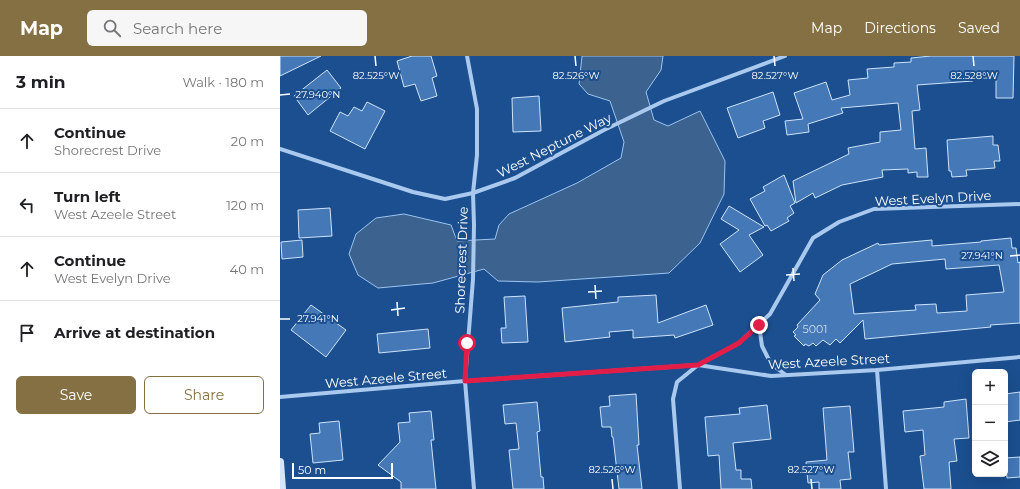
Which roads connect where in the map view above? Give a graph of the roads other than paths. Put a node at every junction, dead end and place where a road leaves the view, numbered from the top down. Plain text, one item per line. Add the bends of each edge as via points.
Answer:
1 (466, 56) edge
2 (785, 56) edge
3 (777, 57) edge
4 (280, 149) edge
5 (473, 193) junction
6 (1020, 204) edge
7 (759, 325) junction
8 (1020, 357) edge
9 (698, 365) junction
10 (877, 370) junction
11 (786, 375) junction
12 (465, 381) junction
13 (280, 397) edge
14 (280, 462) edge
15 (282, 489) edge
16 (474, 489) edge
17 (680, 489) edge
18 (886, 489) edge

1 - 5 street, Shorecrest Drive via 476,109 477,155
2 - 3 street, West Neptune Way
3 - 5 street, West Neptune Way via 664,101 515,178
4 - 5 street, West Neptune Way via 413,192 445,199
5 - 12 street, Shorecrest Drive via 473,278
6 - 7 street, West Evelyn Drive via 874,209 839,222 813,238 770,314
7 - 9 street, West Evelyn Drive via 739,343
7 - 11 street via 762,346 771,364
8 - 10 street, West Azeele Street
9 - 11 street, West Azeele Street via 771,376
9 - 12 street, West Azeele Street
9 - 17 street via 677,382 673,399
10 - 11 street, West Azeele Street
10 - 18 street
12 - 13 street, West Azeele Street
12 - 16 street, Shorecrest Drive
14 - 15 street

